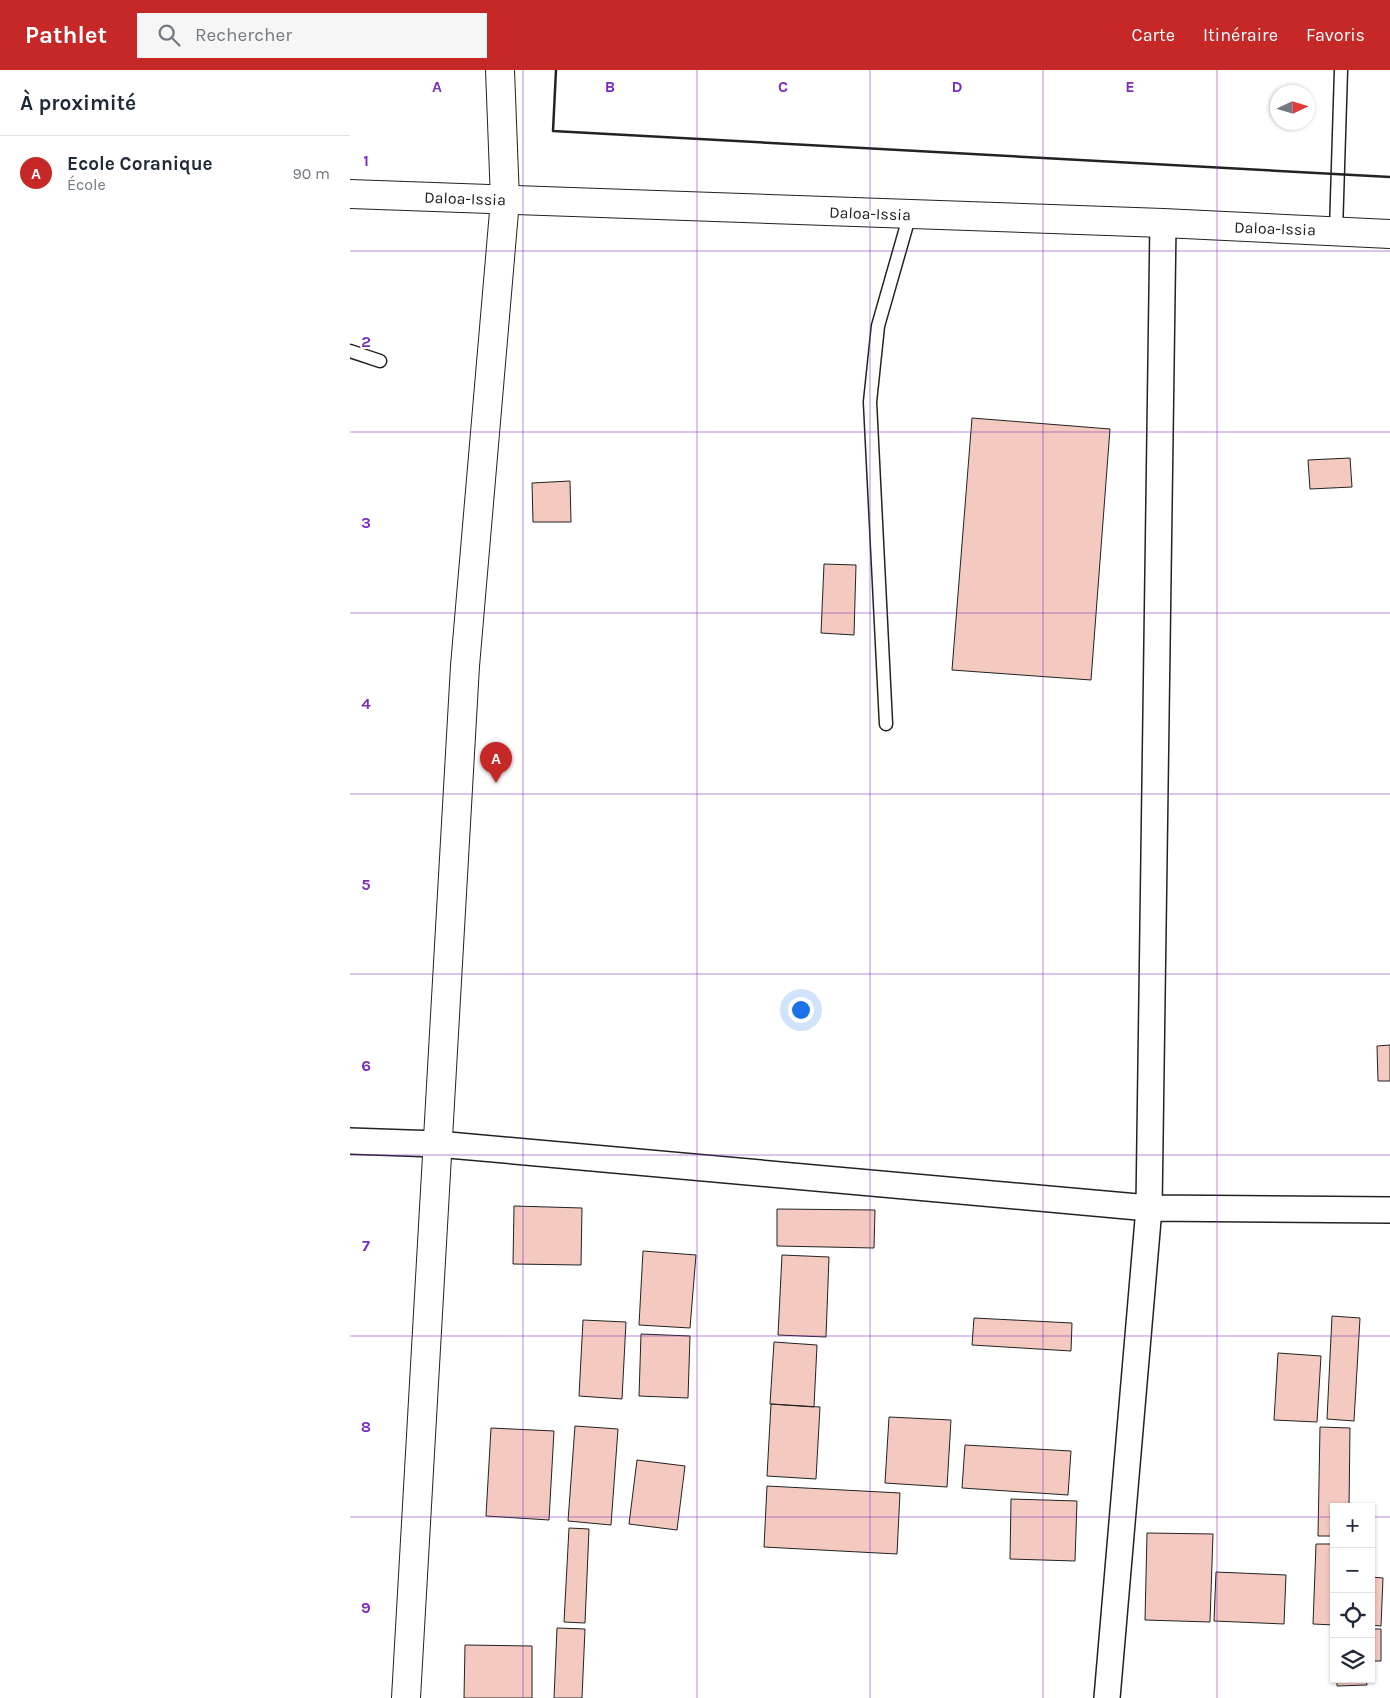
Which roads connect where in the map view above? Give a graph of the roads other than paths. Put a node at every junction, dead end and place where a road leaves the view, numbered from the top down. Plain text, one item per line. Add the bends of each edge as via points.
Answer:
1 (498, 70) edge
2 (1341, 70) edge
3 (350, 194) edge
4 (505, 200) junction
5 (910, 214) junction
6 (1162, 223) junction
7 (1336, 231) junction
8 (1390, 234) edge
9 (350, 351) edge
10 (380, 361) dead end
11 (886, 724) dead end
12 (350, 1141) edge
13 (437, 1144) junction
14 (1148, 1208) junction
15 (1390, 1210) edge
16 (406, 1698) edge
17 (1107, 1698) edge

1 - 4 street
2 - 7 lane
3 - 4 street, Daloa-Issia
4 - 5 street, Daloa-Issia
4 - 13 street via 465,666
5 - 6 street, Daloa-Issia
5 - 11 lane via 878,326 870,402
6 - 7 street, Daloa-Issia
6 - 14 street
7 - 8 street, Daloa-Issia
9 - 10 lane
12 - 13 street
13 - 14 street
13 - 16 street
14 - 15 street
14 - 17 street

